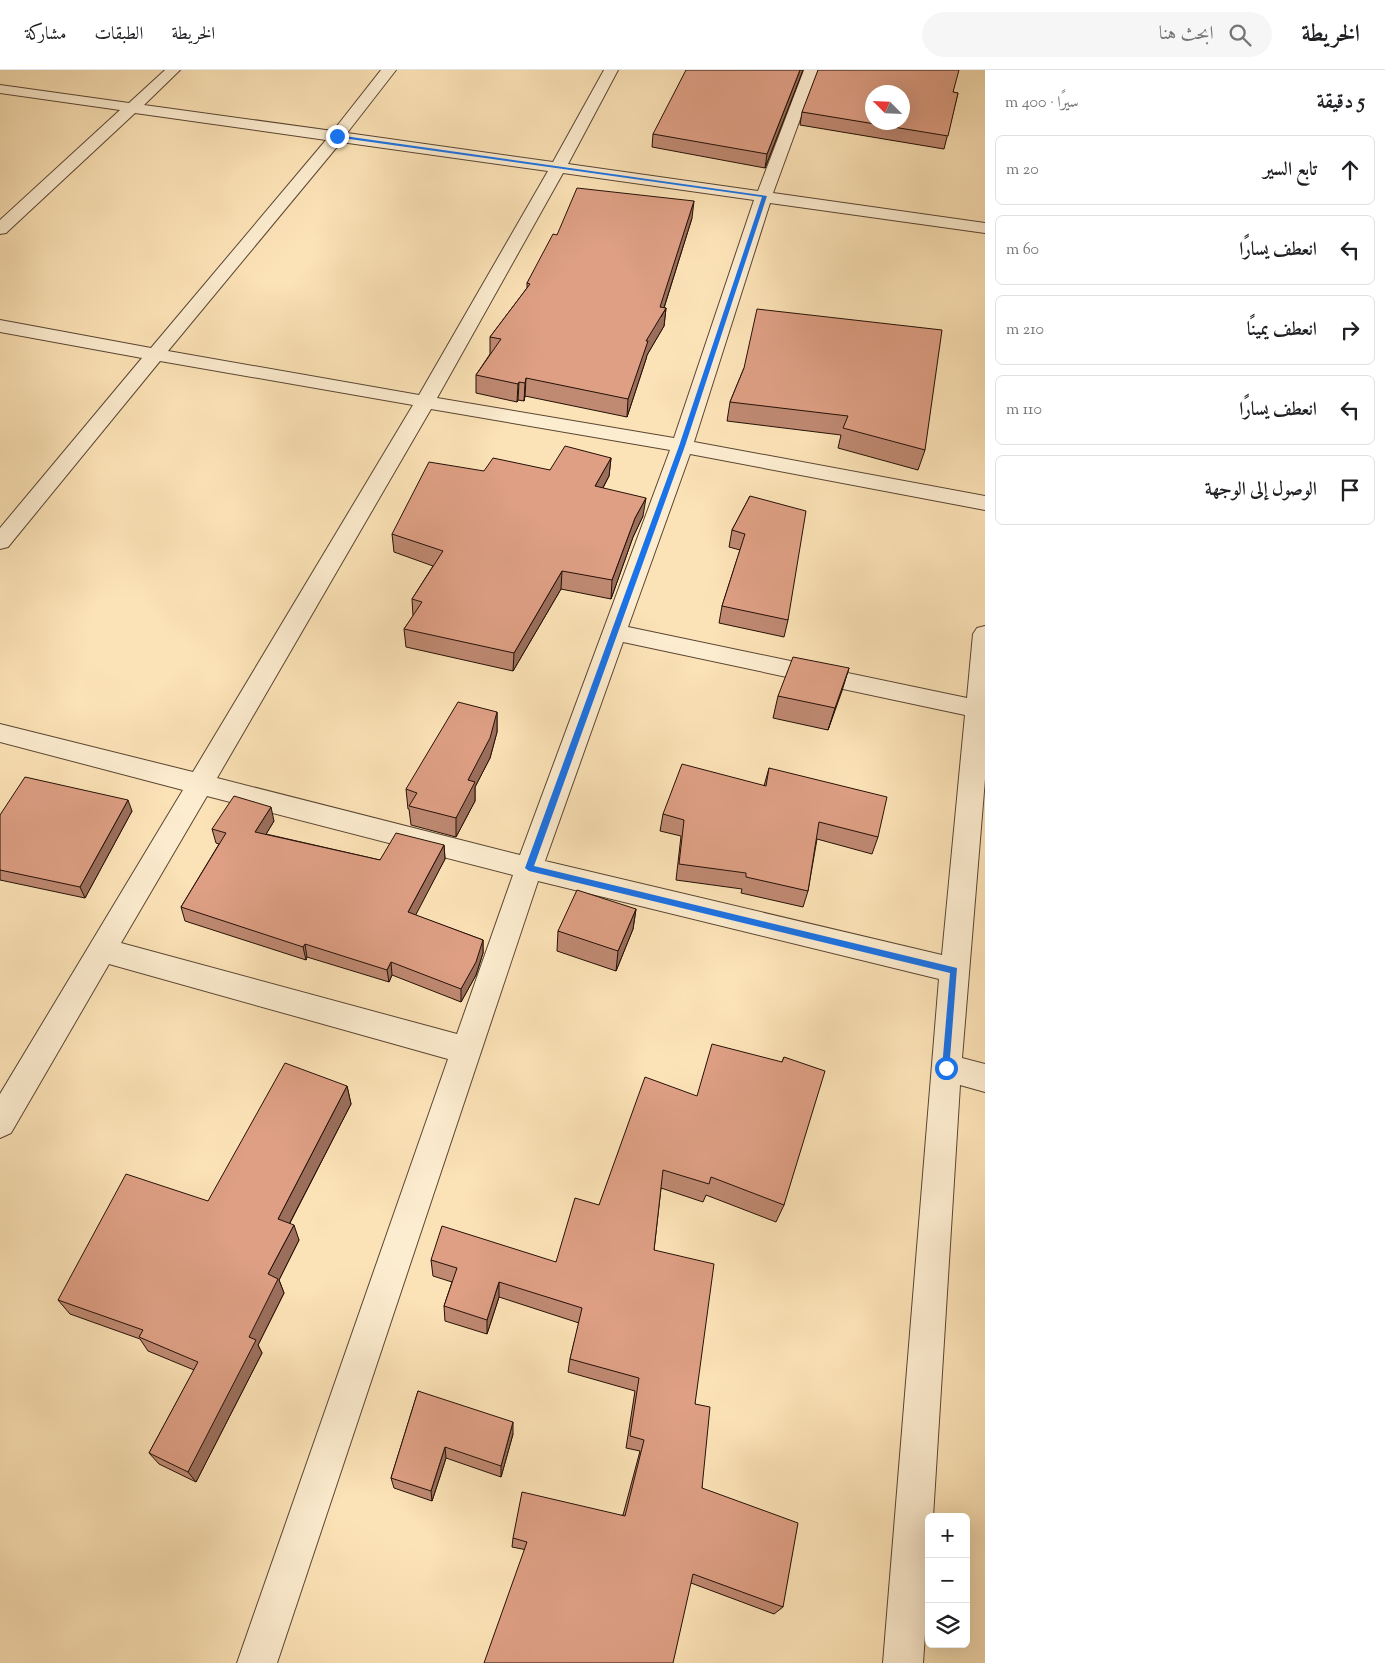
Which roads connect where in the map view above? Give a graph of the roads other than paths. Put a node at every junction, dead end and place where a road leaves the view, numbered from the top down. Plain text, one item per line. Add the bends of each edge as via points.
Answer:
1 (173, 70) edge
2 (611, 70) edge
3 (812, 70) edge
4 (382, 71) edge
5 (0, 89) edge
6 (132, 107) junction
7 (337, 136) junction
8 (558, 168) junction
9 (764, 196) junction
10 (985, 228) edge
11 (0, 229) edge
12 (0, 326) edge
13 (156, 355) junction
14 (424, 402) junction
15 (682, 446) junction
16 (985, 503) edge
17 (0, 542) edge
18 (615, 632) junction
19 (985, 634) edge
20 (978, 709) junction
21 (0, 733) edge
22 (979, 778) edge
23 (200, 785) junction
24 (529, 868) junction
25 (102, 950) junction
26 (954, 970) junction
27 (466, 1050) junction
28 (946, 1068) junction
29 (985, 1078) edge
30 (0, 1123) edge
31 (257, 1663) edge
32 (903, 1663) edge

1 - 6 street
2 - 8 street
3 - 9 street
4 - 7 street
5 - 6 street
6 - 7 street
6 - 11 street
7 - 8 street
7 - 13 street
8 - 9 street
8 - 14 street
9 - 10 street
9 - 15 street
12 - 13 street
13 - 14 street
13 - 17 street
14 - 15 street
14 - 23 street
15 - 16 street
15 - 18 street
18 - 20 street
18 - 24 street
19 - 20 street
20 - 22 street
21 - 23 street
22 - 26 street
23 - 24 street
23 - 25 street
24 - 26 street
24 - 27 street
25 - 27 street
25 - 30 street
26 - 28 street
27 - 31 street
28 - 29 street
28 - 32 street

